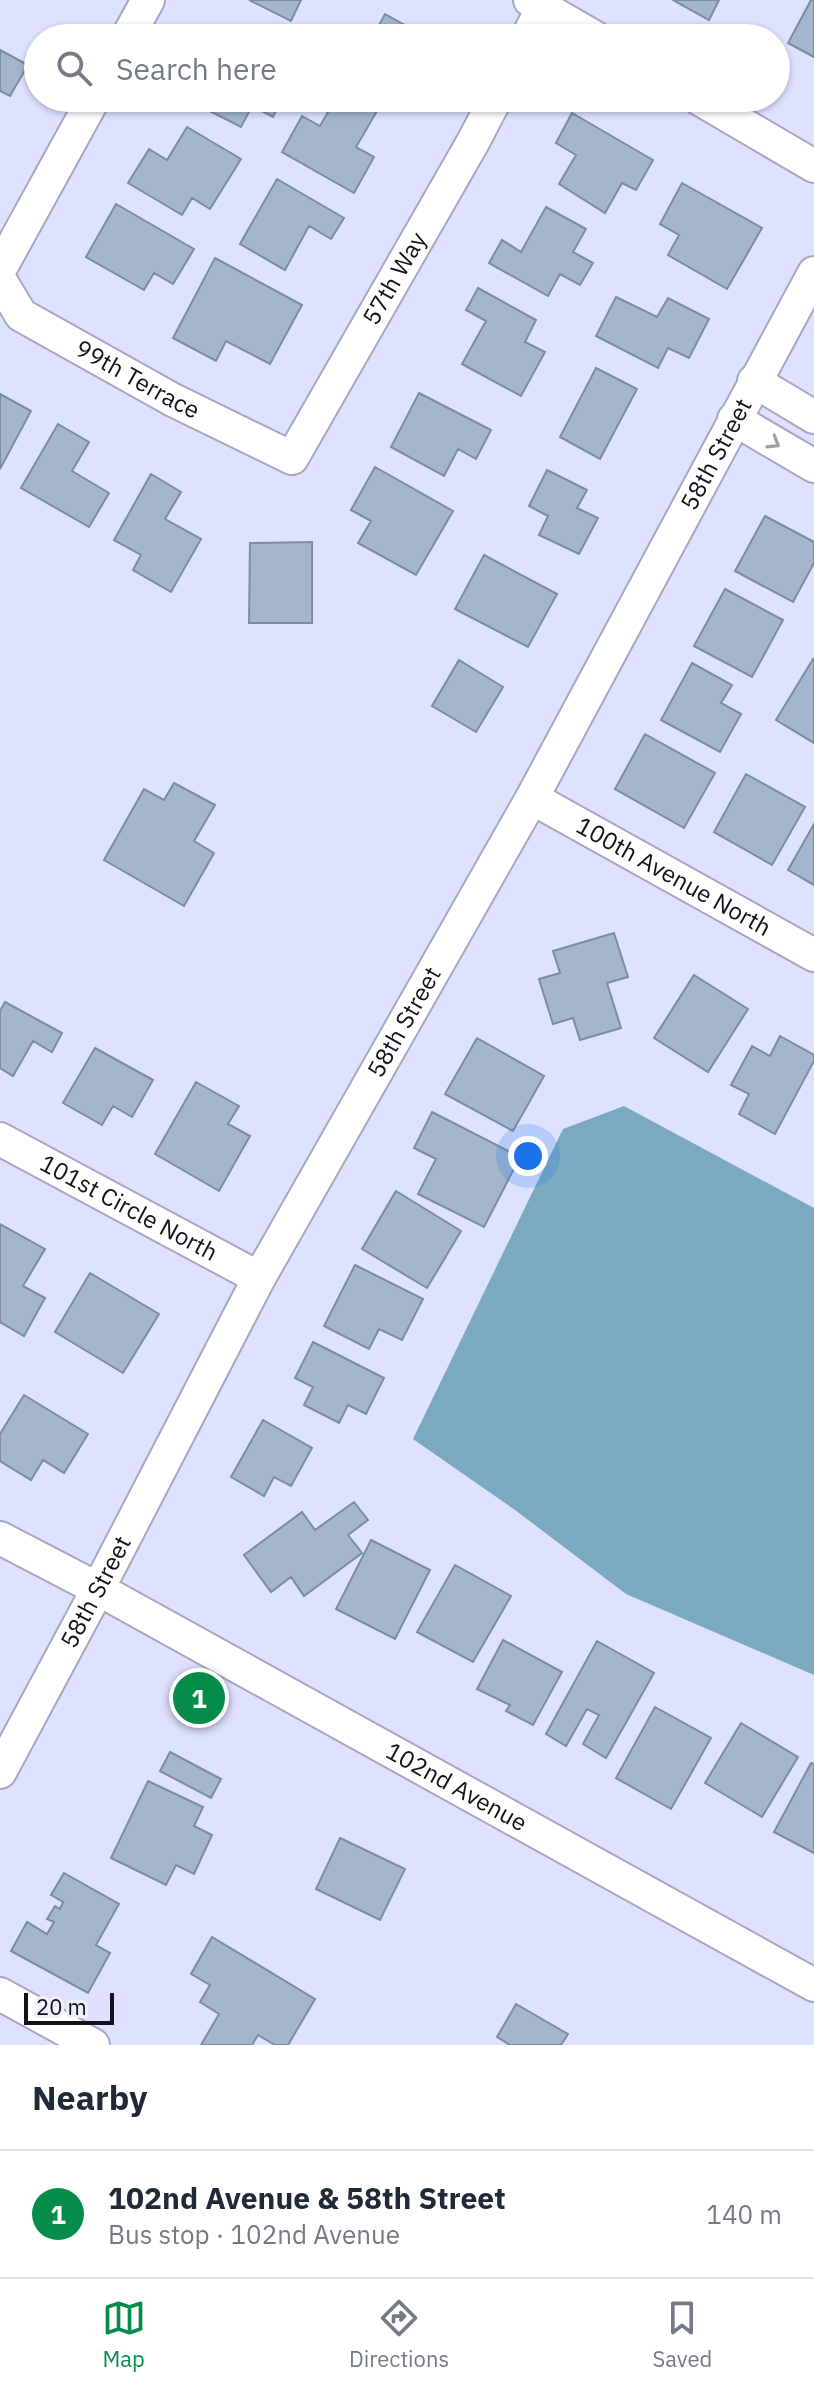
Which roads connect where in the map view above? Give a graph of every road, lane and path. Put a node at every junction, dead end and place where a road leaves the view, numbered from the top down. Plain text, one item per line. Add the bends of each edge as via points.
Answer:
1 (148, 0) edge
2 (536, 3) edge
3 (135, 24) edge
4 (531, 24) edge
5 (572, 24) edge
6 (86, 112) edge
7 (489, 112) edge
8 (722, 112) edge
9 (814, 166) edge
10 (0, 269) edge
11 (814, 273) edge
12 (0, 280) edge
13 (754, 381) junction
14 (814, 417) edge
15 (734, 419) junction
16 (292, 458) joint
17 (814, 466) edge
18 (532, 798) junction
19 (814, 955) edge
20 (0, 1139) edge
21 (259, 1278) junction
22 (0, 1538) edge
23 (98, 1589) junction
24 (0, 1772) edge
25 (814, 1985) edge
26 (0, 1994) edge
27 (93, 2045) edge

1 - 3 street
2 - 4 street
2 - 5 street
6 - 10 street
7 - 16 street, 57th Way
8 - 9 street
11 - 13 street, 58th Street
12 - 16 street, 99th Terrace via 21,315 173,400
13 - 14 street
13 - 15 street, 58th Street
15 -> 17 street
15 - 18 street, 58th Street
18 - 19 street, 100th Avenue North
18 - 21 street, 58th Street
20 - 21 street, 101st Circle North
21 - 23 street, 58th Street
22 - 23 street, 102nd Avenue
23 - 24 street, 58th Street
23 - 25 street, 102nd Avenue
26 - 27 street

